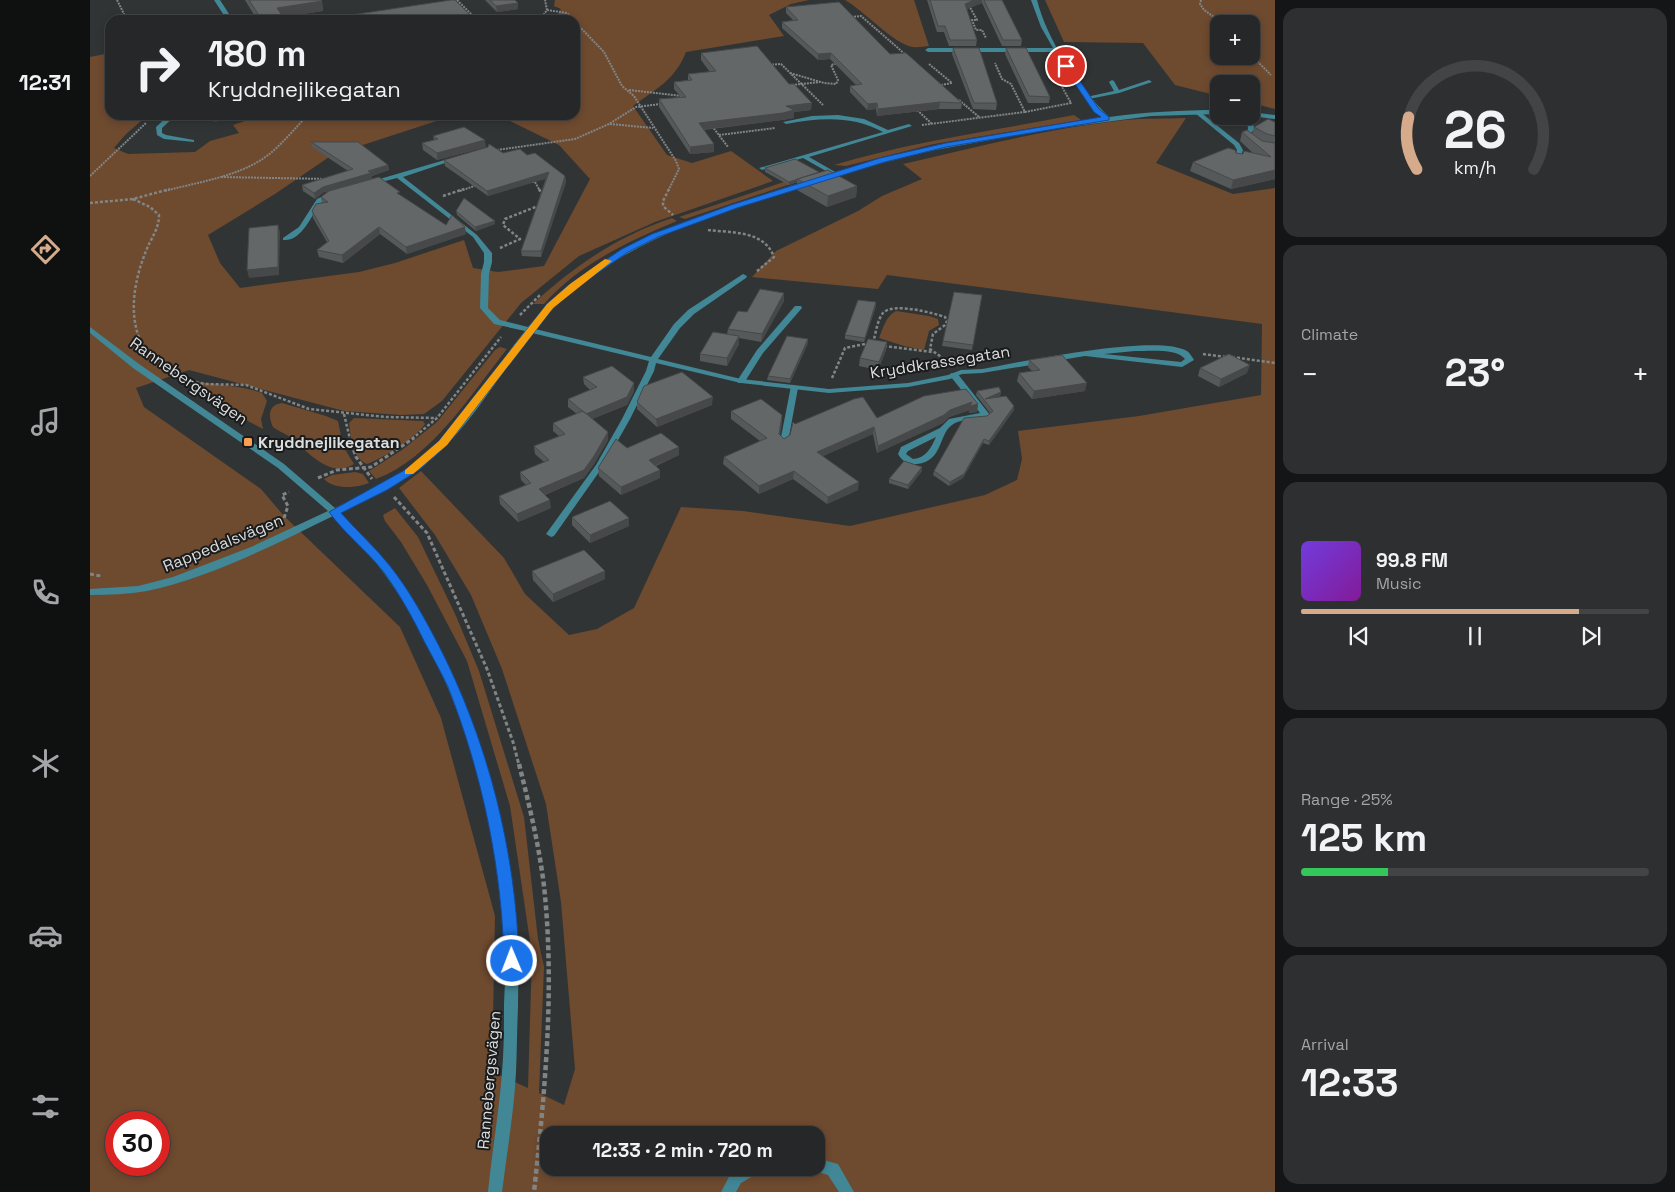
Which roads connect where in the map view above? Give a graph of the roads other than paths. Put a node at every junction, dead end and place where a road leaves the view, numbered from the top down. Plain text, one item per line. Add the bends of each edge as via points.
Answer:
1 (217, 0) edge
2 (1034, 0) edge
3 (227, 15) edge
4 (928, 50) road end
5 (1055, 50) junction
6 (1112, 82) dead end
7 (1149, 82) dead end
8 (1117, 92) junction
9 (1088, 97) junction
10 (1197, 112) junction
11 (1210, 112) edge
12 (1260, 116) edge
13 (1275, 117) edge
14 (1107, 118) junction
15 (168, 120) edge
16 (786, 122) edge
17 (1251, 125) edge
18 (909, 126) road end
19 (886, 131) junction
20 (192, 141) dead end
21 (1275, 149) edge
22 (462, 156) edge
23 (802, 156) junction
24 (1237, 160) edge
25 (762, 168) dead end
26 (835, 174) junction
27 (398, 176) junction
28 (360, 186) edge
29 (345, 190) edge
30 (285, 239) dead end
31 (743, 276) road end
32 (798, 308) dead end
33 (90, 329) edge
34 (530, 330) junction
35 (1084, 354) junction
36 (653, 360) junction
37 (957, 374) junction
38 (742, 381) junction
39 (794, 388) junction
40 (943, 430) junction
41 (784, 442) edge
42 (334, 512) junction
43 (551, 534) dead end
44 (90, 592) edge
45 (825, 1167) edge
46 (739, 1176) edge
47 (495, 1192) edge
48 (728, 1192) edge
49 (847, 1192) edge

1 - 3 street
2 - 5 street
4 - 5 street
5 - 9 street
6 - 8 street
7 - 8 street
8 - 9 street
9 - 14 street
10 - 11 street
10 - 14 street
10 - 24 street via 1237,144 1240,150
12 - 13 street
14 - 26 street via 946,145
15 - 20 street via 160,127 159,134
16 - 19 street via 834,116 855,118
17 - 21 street via 1246,136 1262,147
18 - 19 street
19 - 23 street
22 - 27 street
23 - 25 street
23 - 26 street
26 - 34 street via 688,223 625,250 550,306
27 - 28 street
27 - 34 street, Kryddkrassegatan via 475,236 488,253 484,308 497,322
29 - 30 street via 319,200 302,228
31 - 36 street via 690,312
32 - 38 street via 760,352
33 - 42 street, Rannebergsvägen via 136,366 248,442 304,484
34 - 36 street, Kryddkrassegatan
34 - 42 street via 443,443 415,468
35 - 35 street, Kryddkrassegatan via 1182,365 1190,360 1180,351 1118,350
35 - 37 street, Kryddkrassegatan
36 - 38 street, Kryddkrassegatan
36 - 43 street via 600,465
37 - 39 street, Kryddkrassegatan via 908,385 829,391
37 - 40 street via 986,415 952,421
38 - 39 street, Kryddkrassegatan
39 - 41 street
40 - 40 street via 904,449 902,454 911,462 928,458
42 - 44 street, Rappedalsvägen via 188,576 153,587
42 - 47 street, Rannebergsvägen via 386,569 416,614 453,685 485,779 500,847 511,929 509,1074
45 - 49 street via 833,1169
46 - 48 street

